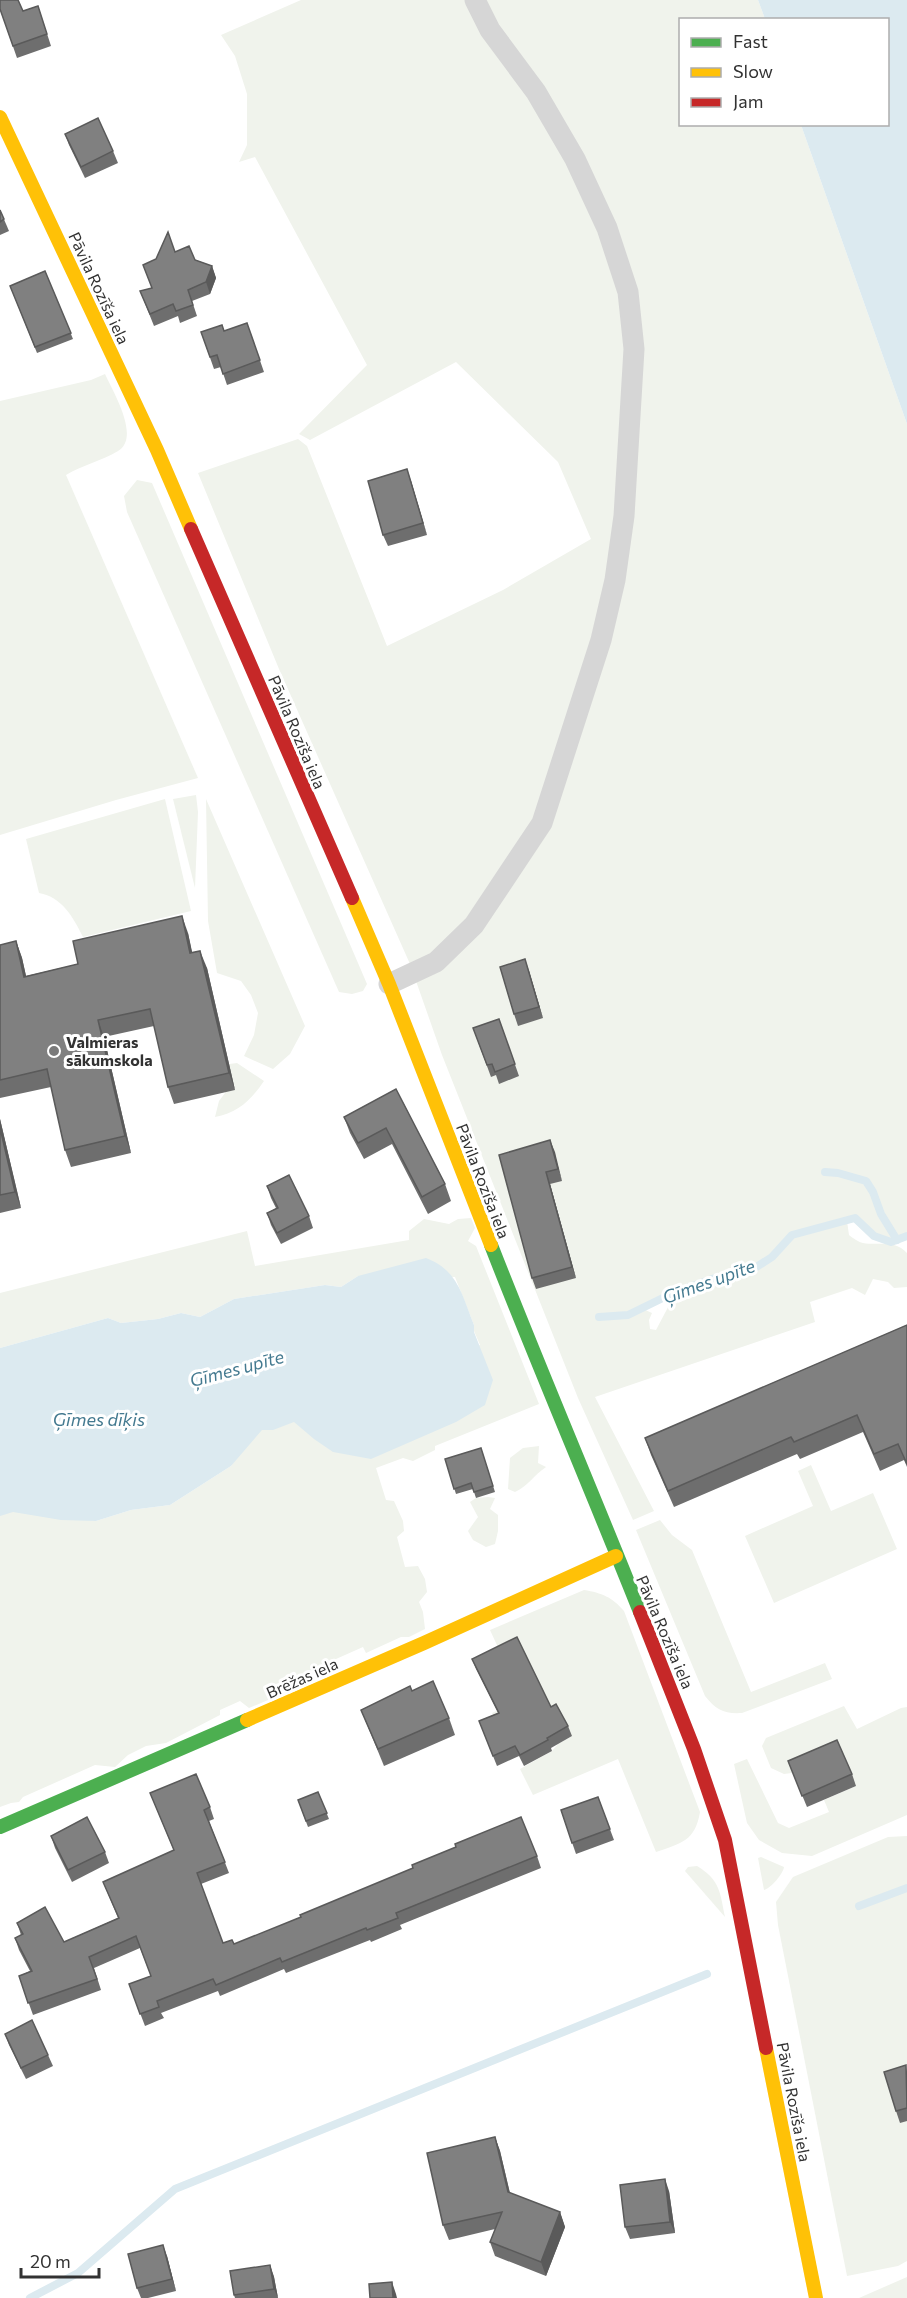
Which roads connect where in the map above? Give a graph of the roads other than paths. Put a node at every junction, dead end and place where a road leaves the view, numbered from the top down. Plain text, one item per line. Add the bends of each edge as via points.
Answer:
1 (475, 0) edge
2 (1, 121) edge
3 (389, 984) junction
4 (616, 1556) junction
5 (0, 1827) edge
6 (813, 2297) edge

1 - 3 street via 490,30 536,92 575,159 607,228 628,292 634,349 624,516 601,640 542,823 474,925 436,963
2 - 3 street, Pāvila Rozīša iela via 157,450
3 - 4 street, Pāvila Rozīša iela
4 - 5 street, Brēžas iela
4 - 6 street, Pāvila Rozīša iela via 673,1691 725,1840

